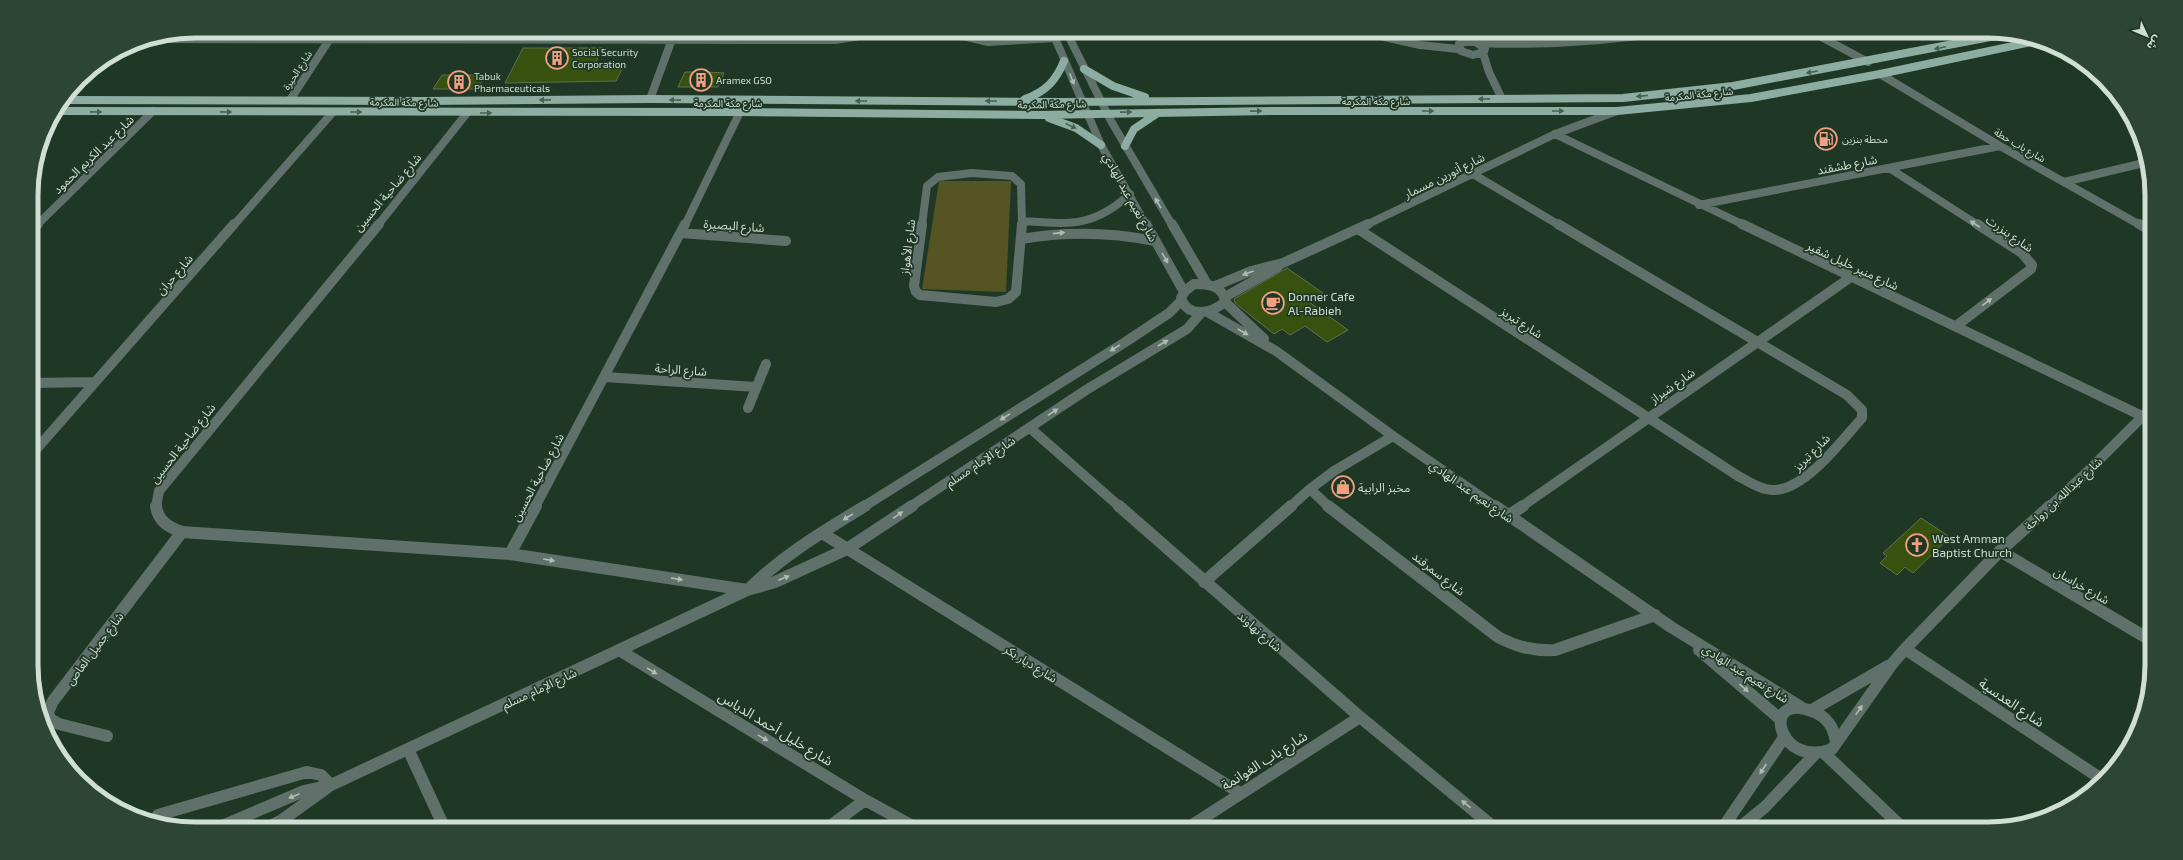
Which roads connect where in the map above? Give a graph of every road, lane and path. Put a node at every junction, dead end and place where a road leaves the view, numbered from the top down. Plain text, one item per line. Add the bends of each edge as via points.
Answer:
1 (848, 38) edge
2 (972, 38) edge
3 (1026, 38) edge
4 (1055, 38) edge
5 (1070, 38) edge
6 (1083, 38) edge
7 (1389, 38) edge
8 (1464, 38) edge
9 (1473, 38) edge
10 (1623, 38) edge
11 (1823, 38) edge
12 (1986, 38) edge
13 (174, 39) edge
14 (209, 39) joint
15 (329, 40) junction
16 (672, 40) junction
17 (1465, 42) junction
18 (1072, 43) junction
19 (1477, 43) junction
20 (2028, 43) edge
21 (1523, 46) junction
22 (1458, 49) junction
23 (1484, 52) junction
24 (1469, 54) junction
25 (1064, 61) junction
26 (1868, 62) junction
27 (1084, 69) junction
28 (1489, 72) junction
29 (1880, 74) junction
30 (650, 99) junction
31 (1502, 99) junction
32 (69, 100) edge
33 (290, 100) junction
34 (1157, 100) junction
35 (1017, 101) junction
36 (1081, 102) junction
37 (1100, 102) junction
38 (62, 111) edge
39 (153, 111) junction
40 (1618, 111) junction
41 (333, 112) junction
42 (740, 112) junction
43 (1160, 112) junction
44 (466, 113) junction
45 (1087, 113) junction
46 (1106, 113) junction
47 (1038, 115) junction
48 (1555, 134) junction
49 (1101, 145) junction
50 (1125, 146) junction
51 (2000, 146) junction
52 (2142, 163) edge
53 (1889, 168) junction
54 (1473, 174) junction
55 (2064, 182) junction
56 (1130, 194) junction
57 (1699, 205) junction
58 (1022, 221) junction
59 (38, 224) edge
60 (2145, 228) edge
61 (1358, 229) junction
62 (681, 233) junction
63 (1021, 239) junction
64 (786, 241) dead end
65 (1155, 241) junction
66 (1283, 263) junction
67 (1850, 277) junction
68 (1211, 285) junction
69 (1183, 290) junction
70 (1225, 300) junction
71 (1181, 301) junction
72 (1205, 313) junction
73 (1956, 326) junction
74 (1757, 342) junction
75 (1276, 351) junction
76 (766, 364) dead end
77 (605, 378) junction
78 (94, 382) junction
79 (38, 383) edge
80 (756, 387) junction
81 (748, 408) dead end
82 (2145, 413) edge
83 (2142, 416) junction
84 (1648, 418) junction
85 (1030, 428) junction
86 (1393, 436) junction
87 (38, 447) edge
88 (1310, 489) junction
89 (1508, 516) junction
90 (182, 532) junction
91 (822, 533) junction
92 (847, 549) junction
93 (2000, 552) junction
94 (510, 554) junction
95 (1204, 582) junction
96 (748, 590) junction
97 (1655, 615) junction
98 (1671, 627) junction
99 (2145, 637) edge
100 (1905, 649) junction
101 (619, 650) junction
102 (1892, 664) junction
103 (1806, 708) junction
104 (1360, 717) junction
105 (1780, 719) junction
106 (107, 736) dead end
107 (1785, 736) junction
108 (1836, 742) junction
109 (408, 749) junction
110 (1820, 754) junction
111 (2098, 777) edge
112 (331, 785) junction
113 (1240, 793) junction
114 (865, 800) junction
115 (158, 816) dead end
116 (231, 822) edge
117 (276, 822) edge
118 (442, 822) edge
119 (835, 822) edge
120 (905, 822) edge
121 (1196, 822) edge
122 (1488, 822) edge
123 (1727, 822) edge
124 (1747, 822) edge
125 (1896, 822) edge

1 - 16 street
2 - 3 street via 988,42
4 - 25 street, شارع نعيم عبد الهادي
5 - 18 street, شارع نعيم عبد الهادي
6 - 18 street
7 - 22 street via 1420,45
8 - 17 street
9 - 19 street
10 - 21 street
11 - 26 street
12 -> 26 main road, شارع مكة المكرمة
13 - 14 street
14 - 15 street
15 - 16 street
15 - 33 street, شارع الحيرة
16 - 30 street
17 - 19 street
17 - 22 street via 1459,44
18 - 27 street, شارع نعيم عبد الهادي
19 - 21 street
19 - 23 street via 1484,46
20 - 29 main road, شارع مكة المكرمة
21 - 23 street
22 - 24 street
23 - 24 street
23 - 28 street
24 - 28 street
25 - 35 main road via 1049,88
25 -> 36 street, شارع نعيم عبد الهادي
26 -> 31 main road, شارع مكة المكرمة via 1733,86 1652,96
27 - 34 main road via 1122,90
27 - 37 street, شارع نعيم عبد الهادي
28 - 31 street
29 - 40 main road, شارع مكة المكرمة via 1751,98
29 - 51 street, شارع باب حطة
30 -> 33 main road, شارع مكة المكرمة
35 -> 30 main road, شارع مكة المكرمة
31 -> 34 main road, شارع مكة المكرمة
32 - 33 main road, شارع مكة المكرمة
34 - 37 main road, شارع مكة المكرمة
35 - 36 main road, شارع مكة المكرمة
36 - 37 main road, شارع مكة المكرمة
36 - 45 street, شارع نعيم عبد الهادي
37 - 46 street, شارع نعيم عبد الهادي
38 -> 39 main road, شارع مكة المكرمة
39 -> 41 main road, شارع مكة المكرمة
39 - 59 street, شارع عبد الكريم الحمود
43 -> 40 main road, شارع مكة المكرمة
40 - 48 street, شارع أنورين مسمار
41 -> 44 main road, شارع مكة المكرمة
41 - 78 street, شارع حران
44 -> 42 main road, شارع مكة المكرمة
42 - 47 main road, شارع مكة المكرمة
42 - 62 street, شارع ضاحية الحسين
46 -> 43 main road, شارع مكة المكرمة
43 - 50 main road via 1134,129
44 - 90 street, شارع ضاحية الحسين via 432,159 159,491 155,503 156,512 170,528
45 - 46 main road, شارع مكة المكرمة
45 - 47 main road, شارع مكة المكرمة
45 - 49 street, شارع نعيم عبد الهادي
46 - 50 street, شارع نعيم عبد الهادي
47 -> 49 main road via 1068,124
48 - 54 street, شارع أنورين مسمار
48 - 57 street, شارع منير خليل شقير
49 - 56 street, شارع نعيم عبد الهادي
68 -> 50 street, شارع نعيم عبد الهادي
51 - 53 street, شارع طشقند
51 - 55 street, شارع باب حطة
52 - 55 street
53 - 57 street, شارع طشقند
73 -> 53 street, شارع بنزرت via 2031,269 2032,265 2022,253
54 - 61 street, شارع أنورين مسمار
54 - 74 street, شارع تبريز
55 - 60 street, شارع باب حطة
56 - 58 street via 1113,211 1082,222
56 - 65 street, شارع نعيم عبد الهادي
57 - 67 street, شارع منير خليل شقير
58 - 63 street, شارع الأهواز
58 - 63 street, شارع الأهواز via 1022,184 1017,178 1000,174 972,173 938,177 927,186 914,286 916,292 930,297 996,302 1008,299 1016,292 1018,285
61 - 66 street, شارع أنورين مسمار
61 - 84 street, شارع تبريز
62 - 64 street, شارع البصيرة
62 - 77 street, شارع ضاحية الحسين
63 -> 65 street via 1066,232 1103,232
65 -> 69 street, شارع نعيم عبد الهادي
66 -> 68 street, شارع أنورين مسمار
66 - 70 street, شارع أنورين مسمار
67 - 73 street, شارع منير خليل شقير
67 - 74 street, شارع شيراز
68 - 69 street via 1194,284
68 - 70 street via 1222,291
69 - 71 street via 1180,295
70 - 72 street via 1220,309
70 - 75 street, شارع نعيم عبد الهادي
71 - 72 street via 1188,309
71 -> 91 street, شارع الإمام مسلم via 1169,313 1127,341
72 -> 75 street, شارع نعيم عبد الهادي
85 -> 72 street, شارع الإمام مسلم via 1086,390 1186,329
73 - 83 street, شارع منير خليل شقير
74 - 84 street, شارع شيراز
74 - 84 street, شارع تبريز via 1847,395 1862,410 1862,418 1792,487 1765,489 1752,483
75 - 86 street, شارع نعيم عبد الهادي
76 - 80 street
77 - 80 street, شارع الراحة
77 - 94 street, شارع ضاحية الحسين
78 - 79 street
78 - 87 street, شارع حران
80 - 81 street
82 - 83 street, شارع عبدالله بن رواحة
83 - 93 street, شارع عبدالله بن رواحة via 2084,475
84 - 89 street, شارع شيراز
92 -> 85 street, شارع الإمام مسلم
85 - 95 street, شارع نهاوند
86 - 88 street via 1334,470
86 - 89 street, شارع نعيم عبد الهادي
88 - 95 street
88 - 97 street, شارع سمرقند via 1329,507 1498,637 1517,647 1538,651 1555,650
89 - 97 street, شارع نعيم عبد الهادي
90 - 94 street, شارع ضاحية الحسين
90 - 106 street, شارع جميل العاص via 58,695 48,712 50,719 59,724
91 - 92 street, شارع ديار بكر
91 - 96 street, شارع الإمام مسلم via 791,552
96 -> 92 street, شارع الإمام مسلم via 775,582
92 - 113 street, شارع ديار بكر
93 - 99 street, شارع خراسان
93 - 100 street, شارع عبدالله بن رواحة
94 -> 96 street, شارع ضاحية الحسين
95 - 104 street, شارع نهاوند
96 - 101 street, شارع الإمام مسلم
97 - 98 street, شارع نعيم عبد الهادي
98 - 103 street, شارع نعيم عبد الهادي
98 -> 105 street, شارع نعيم عبد الهادي
100 - 102 street, شارع عبدالله بن رواحة
100 - 111 street, شارع العدسية
101 - 109 street, شارع الإمام مسلم
101 -> 114 street, شارع خليل أحمد الدباس
102 - 103 street, شارع عبدالله بن رواحة
108 -> 102 street, شارع عبدالله بن رواحة
103 - 105 street via 1791,708 1784,712
103 - 108 street via 1822,716 1830,724
104 - 113 street, شارع باب الغوانمة
122 -> 104 street, شارع نهاوند
105 - 107 street via 1780,727
107 - 110 street via 1804,751
107 -> 123 street
108 - 110 street via 1832,749
109 - 112 street, شارع الإمام مسلم
109 - 118 street
110 - 124 street
110 - 125 street
112 - 115 street via 321,775 307,772
112 -> 116 street, شارع الإمام مسلم via 304,791
112 - 117 street, شارع الإمام مسلم via 301,808
113 - 121 street, شارع باب الغوانمة
114 - 119 street
114 - 120 street, شارع خليل أحمد الدباس

